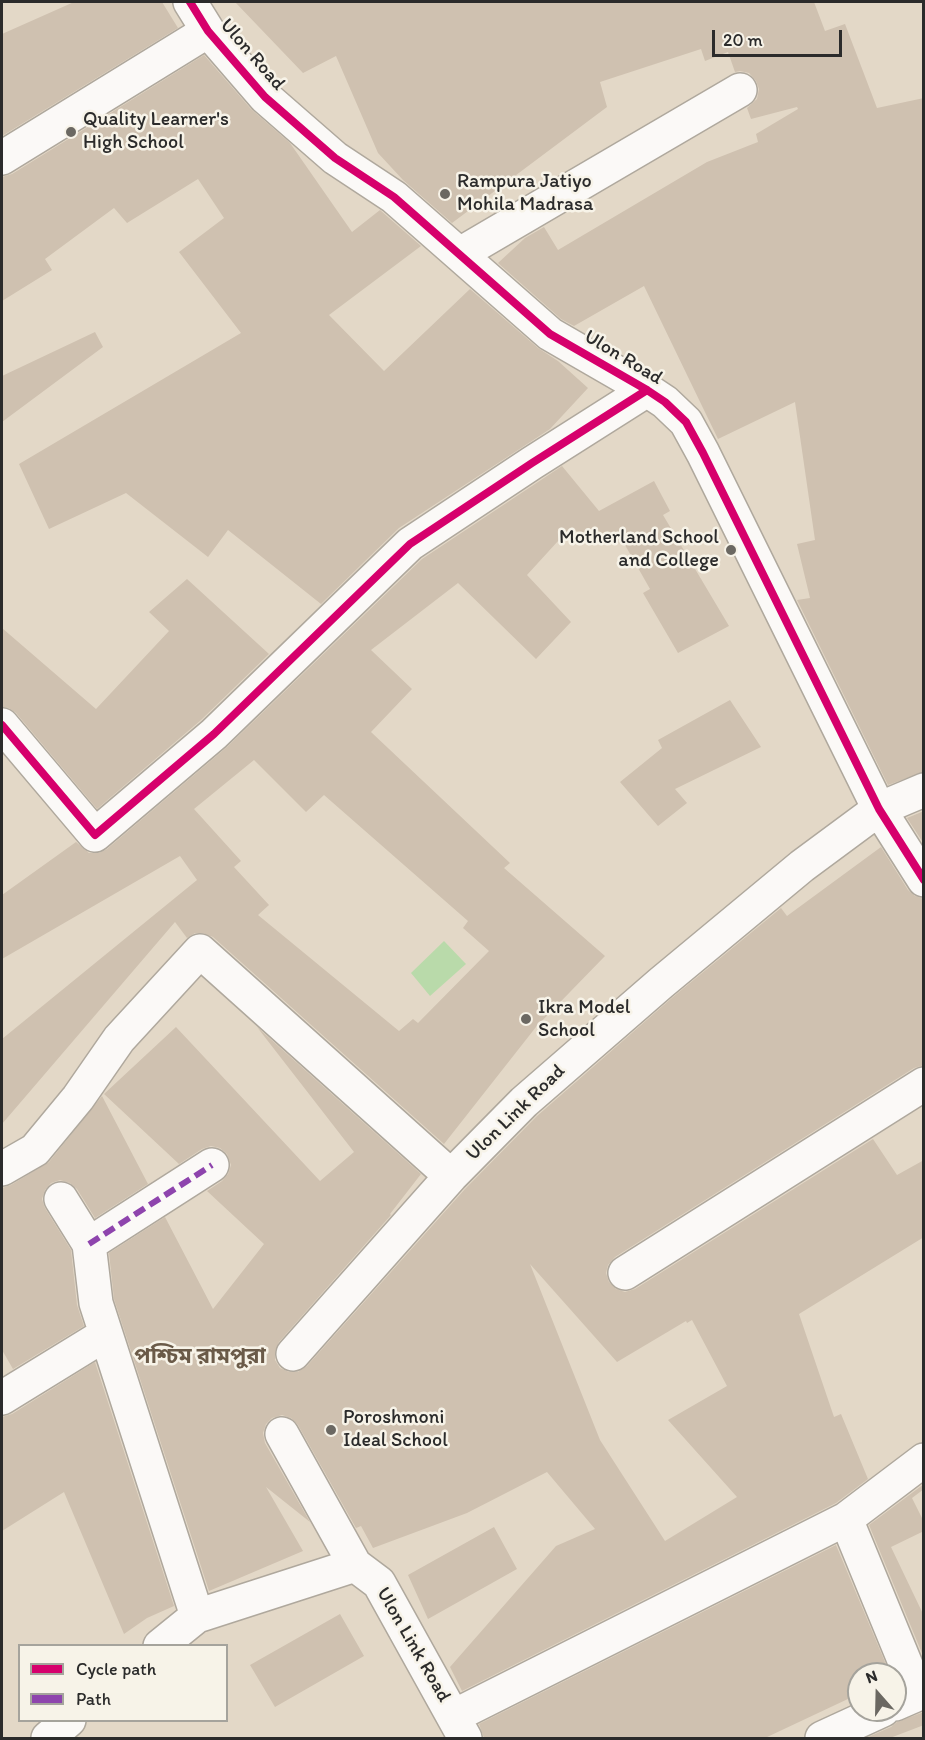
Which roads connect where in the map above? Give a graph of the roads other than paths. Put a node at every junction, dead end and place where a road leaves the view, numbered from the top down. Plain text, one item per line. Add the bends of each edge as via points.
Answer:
1 (190, 2) edge
2 (208, 31) junction
3 (741, 90) dead end
4 (2, 158) edge
5 (459, 254) junction
6 (646, 390) junction
7 (2, 725) edge
8 (924, 790) edge
9 (879, 808) junction
10 (924, 880) edge
11 (924, 1084) edge
12 (212, 1165) dead end
13 (2, 1170) edge
14 (451, 1176) junction
15 (61, 1199) dead end
16 (89, 1244) junction
17 (625, 1273) dead end
18 (106, 1334) junction
19 (293, 1354) dead end
20 (2, 1398) edge
21 (282, 1434) dead end
22 (924, 1460) edge
23 (846, 1519) junction
24 (354, 1565) junction
25 (197, 1616) junction
26 (162, 1644) edge
27 (905, 1662) edge
28 (907, 1667) edge
29 (907, 1699) edge
30 (67, 1722) edge
31 (857, 1722) edge
32 (459, 1727) edge
33 (48, 1738) edge
34 (822, 1738) edge

1 - 2 street, Ulon Road
2 - 4 street
2 - 5 street, Ulon Road via 265,98 335,158 394,197
3 - 5 street
5 - 6 street, Ulon Road via 550,334
6 - 7 street via 410,544 214,734 95,835
6 - 9 street, Ulon Road via 686,422
8 - 9 street, Ulon Link Road
9 - 10 street, Ulon Road
9 - 14 street, Ulon Link Road via 652,990 524,1102
11 - 17 street
12 - 16 street
13 - 14 street via 35,1150 119,1039 200,951
14 - 19 street, Ulon Link Road
15 - 16 street
16 - 18 street via 96,1303
18 - 20 street
18 - 25 street
21 - 24 street, Ulon Link Road
22 - 23 street
23 - 27 street
23 - 32 street
24 - 25 street
24 - 32 street, Ulon Link Road via 379,1583
25 - 26 street
28 - 29 street via 918,1694
30 - 33 street
31 - 34 street

